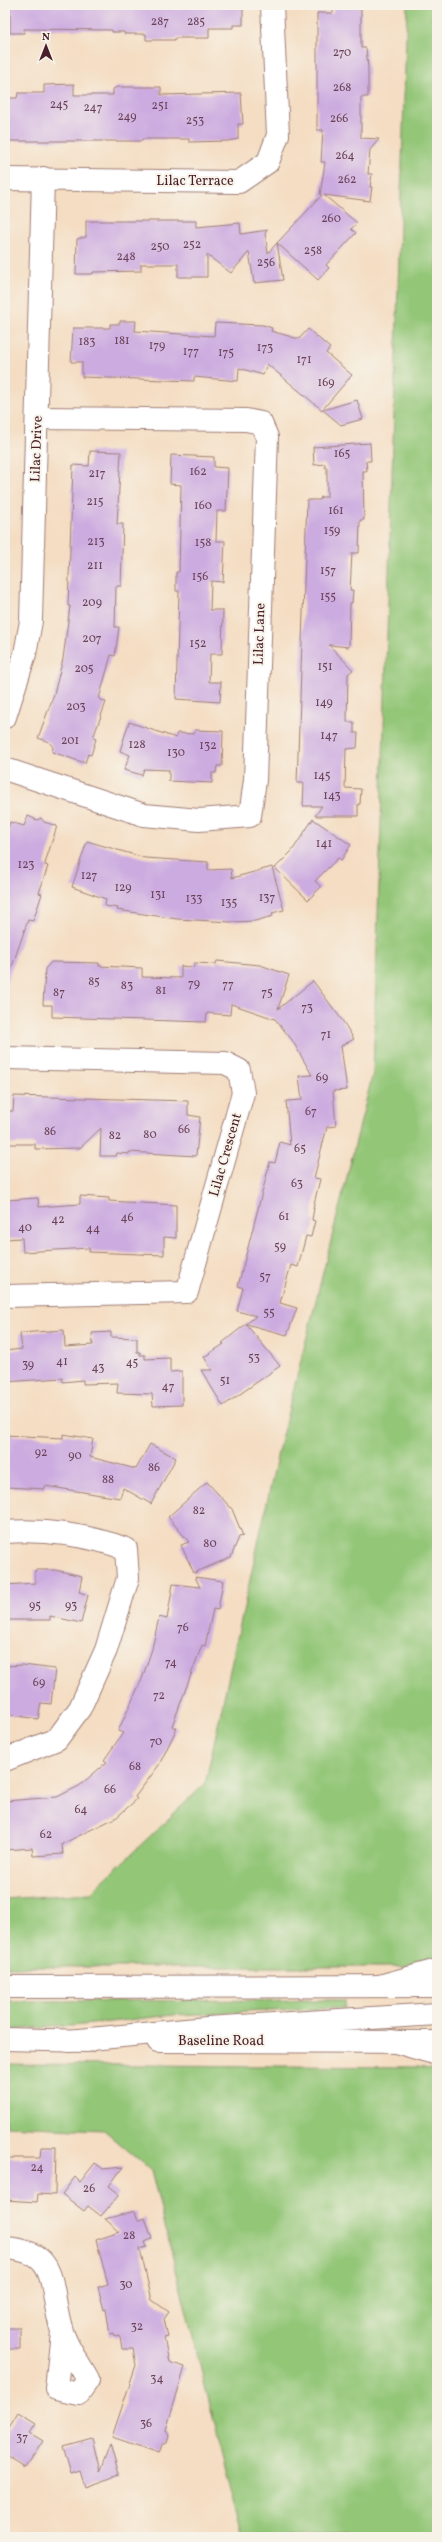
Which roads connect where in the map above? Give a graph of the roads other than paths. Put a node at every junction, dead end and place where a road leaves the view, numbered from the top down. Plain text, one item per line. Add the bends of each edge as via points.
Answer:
1 (272, 5) edge
2 (43, 178) junction
3 (5, 179) edge
4 (38, 418) junction
5 (5, 717) edge
6 (5, 769) edge
7 (5, 1058) edge
8 (5, 1296) edge
9 (5, 1532) edge
10 (5, 1760) edge
11 (437, 1970) edge
12 (379, 1986) junction
13 (437, 1986) edge
14 (5, 1987) edge
15 (437, 2014) edge
16 (5, 2039) edge
17 (69, 2041) junction
18 (392, 2042) junction
19 (437, 2042) edge
20 (437, 2054) edge
21 (5, 2248) edge
22 (62, 2332) dead end

1 - 2 street, Lilac Terrace via 278,135 268,162 239,182
2 - 3 street, Lilac Terrace
2 - 4 street, Lilac Drive
4 - 5 street, Lilac Drive via 31,621 26,654
4 - 6 street, Lilac Lane via 246,420 261,423 267,437 255,780 250,816 199,820 144,815
7 - 8 street, Lilac Crescent via 225,1063 239,1070 243,1094 187,1292
9 - 10 street via 26,1531 104,1540 126,1549 128,1578 106,1650 80,1708 57,1739
11 - 12 street
12 - 13 street
12 - 14 street
15 - 17 street via 207,2028
16 - 17 street, Baseline Road
17 - 18 street, Baseline Road
18 - 19 street, Baseline Road
18 - 20 street
21 - 22 street via 21,2249 36,2254 46,2265

